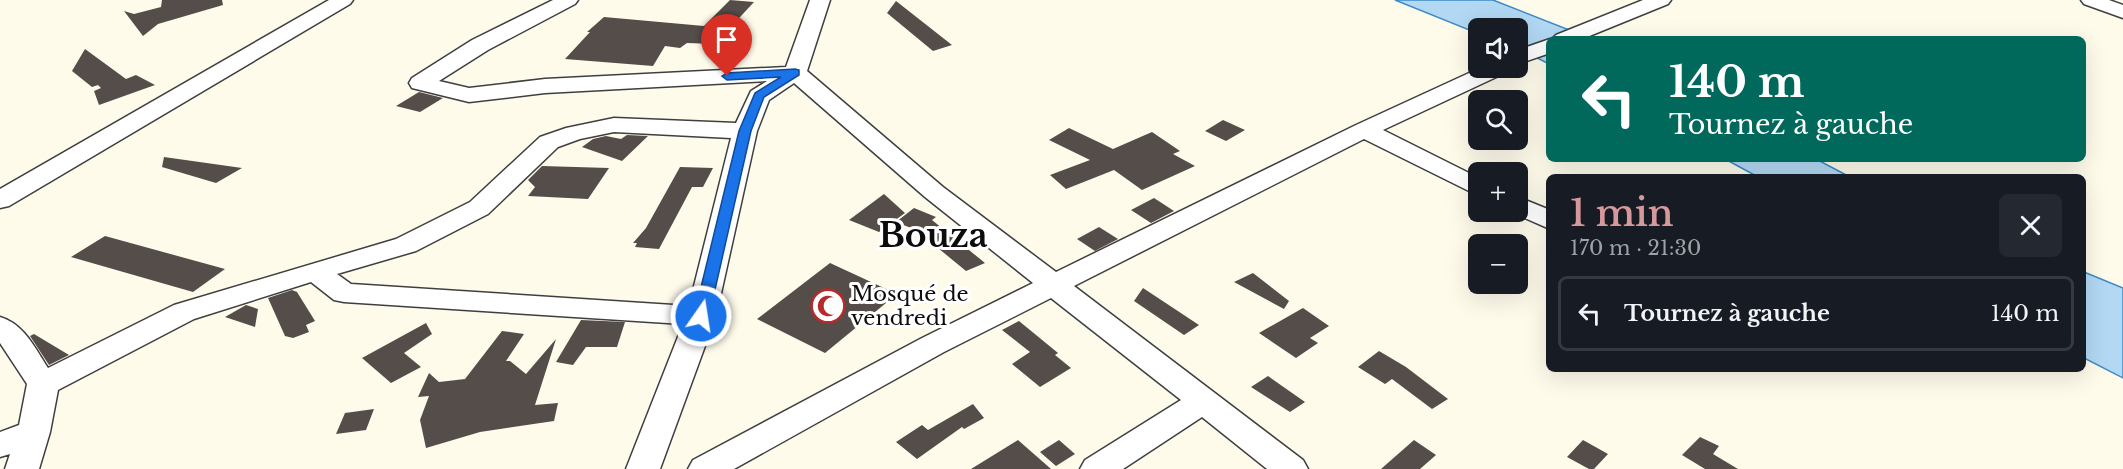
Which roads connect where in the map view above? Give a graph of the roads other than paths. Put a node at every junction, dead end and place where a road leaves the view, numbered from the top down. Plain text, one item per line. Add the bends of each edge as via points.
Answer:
1 (344, 0) edge
2 (568, 0) edge
3 (820, 0) edge
4 (1661, 0) edge
5 (2091, 0) edge
6 (2123, 12) edge
7 (1573, 35) edge
8 (1546, 47) edge
9 (1528, 54) edge
10 (795, 73) junction
11 (1476, 78) edge
12 (1364, 130) junction
13 (745, 131) junction
14 (1468, 182) edge
15 (0, 200) edge
16 (1528, 210) edge
17 (1546, 219) edge
18 (315, 271) junction
19 (1054, 285) junction
20 (701, 316) junction
21 (0, 327) edge
22 (43, 384) junction
23 (1204, 401) junction
24 (34, 432) junction
25 (0, 446) edge
26 (22, 469) edge
27 (643, 469) edge
28 (705, 469) edge
29 (1097, 469) edge
30 (1291, 469) edge

1 - 15 street
2 - 10 street via 480,45 420,83 469,95 545,86
3 - 10 street
4 - 7 street
5 - 6 street
8 - 9 street
10 - 13 street via 759,96
10 - 19 street via 934,192
11 - 12 street
12 - 14 street
12 - 19 street
13 - 18 street via 614,125 574,133 549,142 479,208 406,245
13 - 20 street
16 - 17 street
18 - 20 street via 344,293
18 - 22 street via 183,312
19 - 23 street
19 - 28 street via 933,345
20 - 27 street
21 - 22 street via 12,337
22 - 24 street
23 - 29 street
23 - 30 street
24 - 25 street
24 - 26 street

